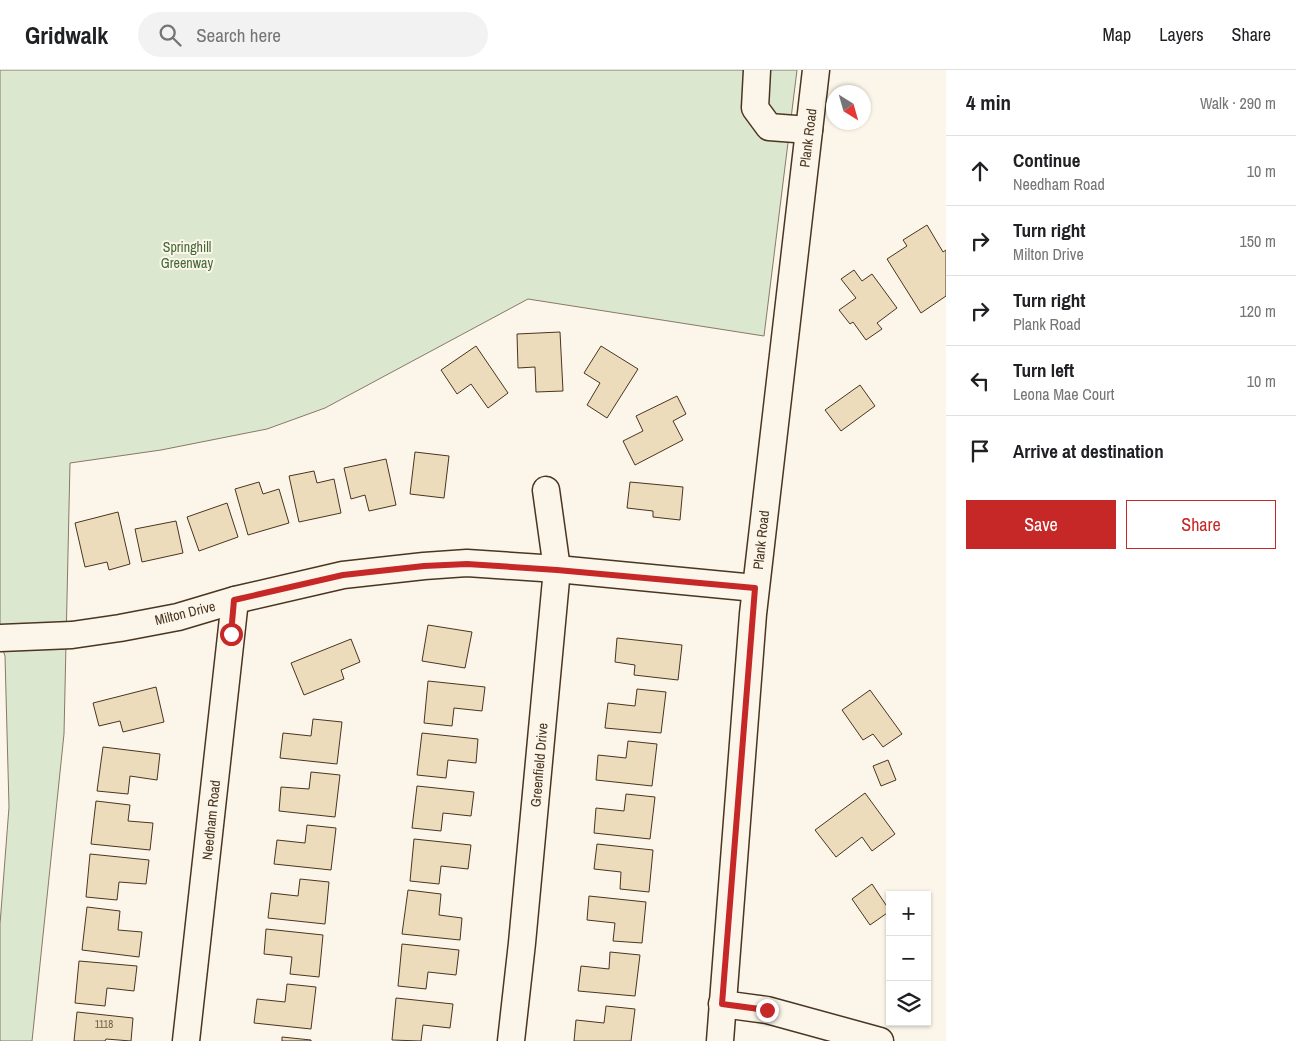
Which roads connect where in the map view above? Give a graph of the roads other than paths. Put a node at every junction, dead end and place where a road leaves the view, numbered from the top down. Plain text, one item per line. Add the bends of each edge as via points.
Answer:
1 (757, 70) edge
2 (816, 70) edge
3 (809, 130) junction
4 (546, 490) dead end
5 (557, 570) junction
6 (755, 588) junction
7 (234, 600) junction
8 (0, 638) edge
9 (722, 1004) junction
10 (186, 1041) edge
11 (511, 1041) edge
12 (720, 1041) edge
13 (880, 1041) edge

1 - 3 street via 755,108 769,127
2 - 3 street, Plank Road
3 - 6 street, Plank Road
4 - 5 street, Greenfield Drive
5 - 6 street, Milton Drive
5 - 7 street, Milton Drive via 467,564 424,566 343,575
5 - 11 street, Greenfield Drive
6 - 9 street, Plank Road
7 - 8 street, Milton Drive via 178,617 120,628 72,635
7 - 10 street, Needham Road
9 - 12 street, Plank Road
9 - 13 street via 767,1010

